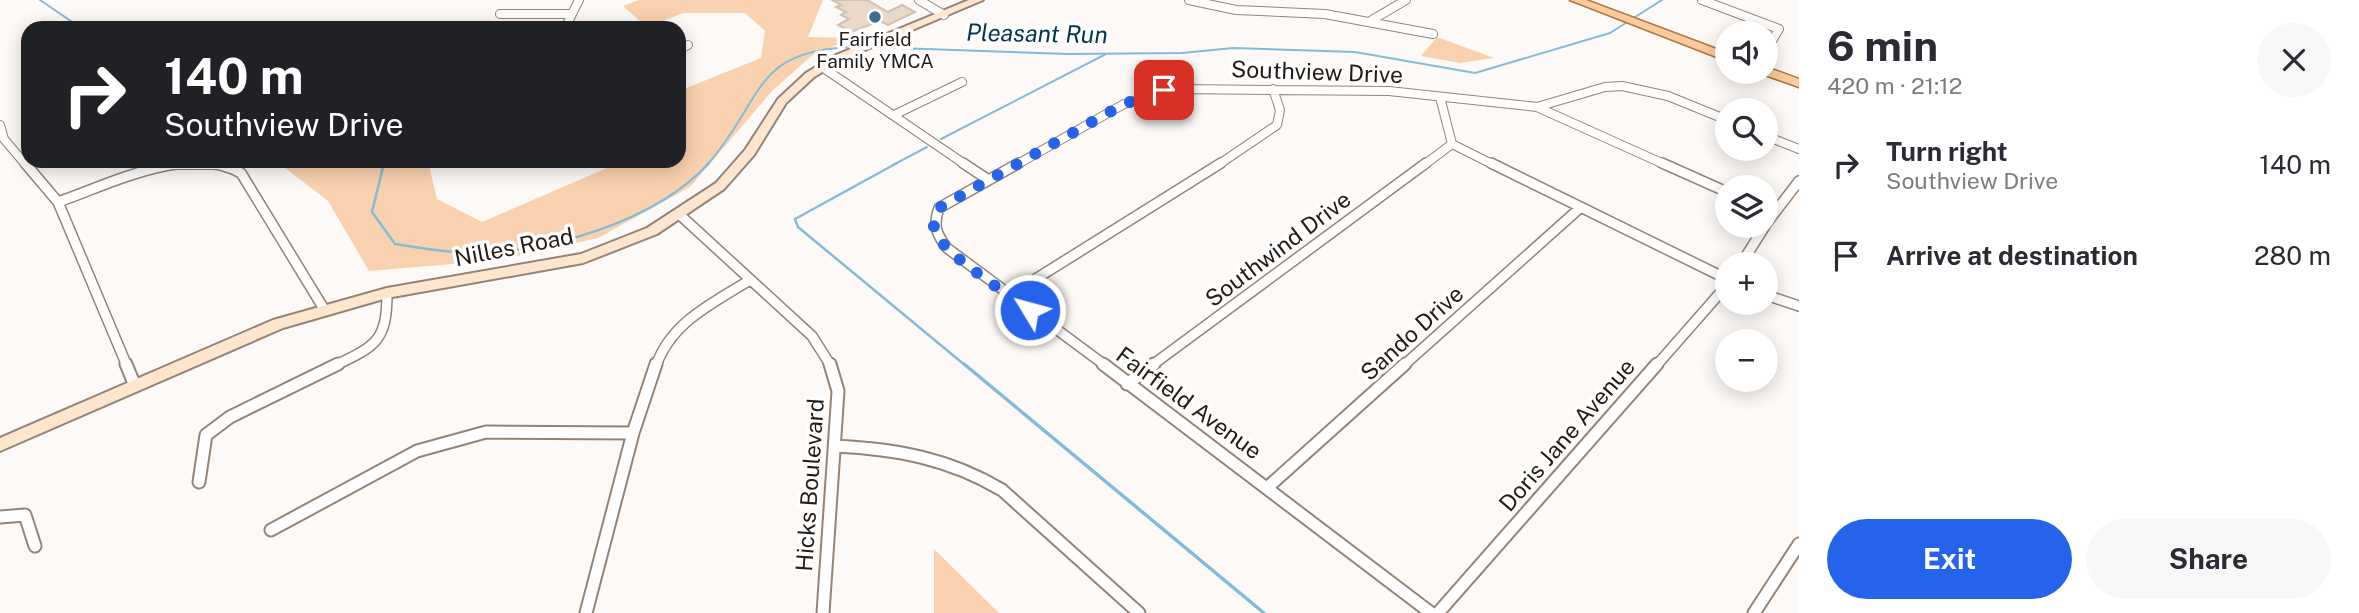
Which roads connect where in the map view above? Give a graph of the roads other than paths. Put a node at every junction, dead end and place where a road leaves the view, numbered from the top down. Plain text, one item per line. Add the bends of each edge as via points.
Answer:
1 (579, 0) edge
2 (919, 0) edge
3 (978, 0) edge
4 (1189, 0) edge
5 (1238, 0) edge
6 (1406, 0) edge
7 (1576, 0) edge
8 (1702, 0) edge
9 (1223, 9) junction
10 (500, 14) dead end
11 (570, 14) junction
12 (944, 15) junction
13 (1372, 20) junction
14 (568, 21) edge
15 (1757, 21) edge
16 (1433, 34) dead end
17 (1715, 52) edge
18 (822, 67) junction
19 (1778, 75) edge
20 (962, 82) dead end
21 (1799, 83) edge
22 (1273, 89) junction
23 (1440, 97) junction
24 (1537, 107) junction
25 (894, 115) junction
26 (1715, 115) edge
27 (0, 125) edge
28 (2, 140) edge
29 (1778, 140) edge
30 (1452, 144) junction
31 (1799, 149) edge
32 (21, 161) edge
33 (27, 168) edge
34 (157, 168) edge
35 (235, 168) edge
36 (987, 179) junction
37 (1799, 181) edge
38 (1715, 187) edge
39 (58, 202) junction
40 (1778, 202) edge
41 (1581, 207) junction
42 (680, 215) junction
43 (934, 220) joint
44 (1715, 273) edge
45 (750, 280) junction
46 (387, 293) junction
47 (1010, 295) junction
48 (1715, 299) edge
49 (1778, 299) edge
50 (1799, 306) edge
51 (324, 309) junction
52 (1127, 384) junction
53 (135, 386) junction
54 (632, 433) junction
55 (0, 445) edge
56 (835, 446) junction
57 (199, 482) dead end
58 (1268, 487) junction
59 (0, 517) edge
60 (271, 530) dead end
61 (1799, 544) edge
62 (34, 546) dead end
63 (586, 613) edge
64 (823, 613) edge
65 (1139, 613) edge
66 (1431, 613) edge
67 (1438, 613) edge
68 (1754, 613) edge

1 - 11 street
2 - 12 street
3 - 12 street, Nilles Road
4 - 9 street
5 - 9 street
6 - 13 street
7 - 17 main road
8 - 15 street
9 - 13 street
10 - 11 street
11 - 14 street
12 - 18 street, Nilles Road
13 - 16 street
18 - 25 street
18 - 42 street, Nilles Road via 782,101 734,172
19 - 21 main road
20 - 25 street
22 - 23 street, Southview Drive via 1389,91
22 - 36 street, Southview Drive via 1187,88 1144,95
22 - 47 street via 1282,113 1273,130
23 - 24 street, Southview Drive
23 - 30 street
24 - 26 street, Southview Drive via 1622,86 1657,92
24 - 38 street
25 - 36 street
27 - 28 street
28 - 32 street
29 - 31 street
30 - 41 street
30 - 52 street, Southwind Drive
33 - 39 street
34 - 39 street
35 - 51 street
36 - 43 street, Southview Drive via 939,208
37 - 40 street
39 - 53 street
41 - 44 street
41 - 58 street, Sando Drive
42 - 45 street, Hicks Boulevard
42 - 46 street, Nilles Road via 617,247 583,258
43 - 47 street, Fairfield Avenue via 934,232 947,248
45 - 54 street via 699,309 669,336
45 - 56 street, Hicks Boulevard via 812,336 832,367 838,391
46 - 51 street, Nilles Road
46 - 57 street via 387,323 376,342 230,417 205,435
47 - 52 street, Fairfield Avenue
48 - 67 street, Doris Jane Avenue
49 - 50 street
51 - 53 street, Nilles Road via 225,345
52 - 58 street, Fairfield Avenue
53 - 55 street, Nilles Road
54 - 60 street via 486,432 418,451
54 - 63 street
56 - 64 street, Hicks Boulevard
56 - 65 street via 912,451 950,461 981,476 1002,489
58 - 66 street, Fairfield Avenue
59 - 62 street via 25,515
61 - 68 street

